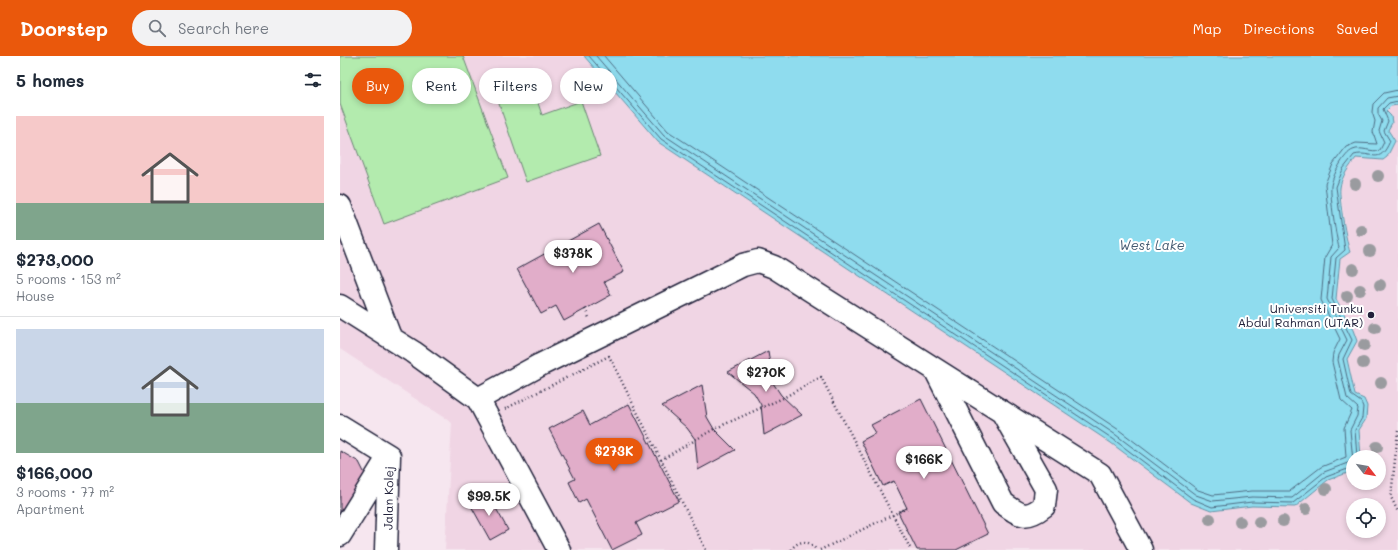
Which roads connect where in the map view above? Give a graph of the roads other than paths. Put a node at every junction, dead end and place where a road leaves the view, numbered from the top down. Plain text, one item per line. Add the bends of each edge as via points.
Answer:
1 (340, 206) edge
2 (340, 306) edge
3 (390, 337) junction
4 (936, 370) junction
5 (478, 399) junction
6 (1003, 412) junction
7 (340, 426) edge
8 (389, 456) junction
9 (340, 535) edge
10 (386, 550) edge
11 (559, 550) edge
12 (1141, 550) edge

1 - 3 lane
2 - 3 lane
3 - 5 lane
4 - 5 lane via 774,267 758,261 743,265 540,365
4 - 6 lane
4 - 6 lane via 1003,503 1019,514 1033,514 1044,506 1046,489
5 - 11 lane
6 - 12 lane via 1100,474
7 - 8 lane, Jalan Kolej
8 - 9 lane
8 - 10 lane, Jalan Kolej

